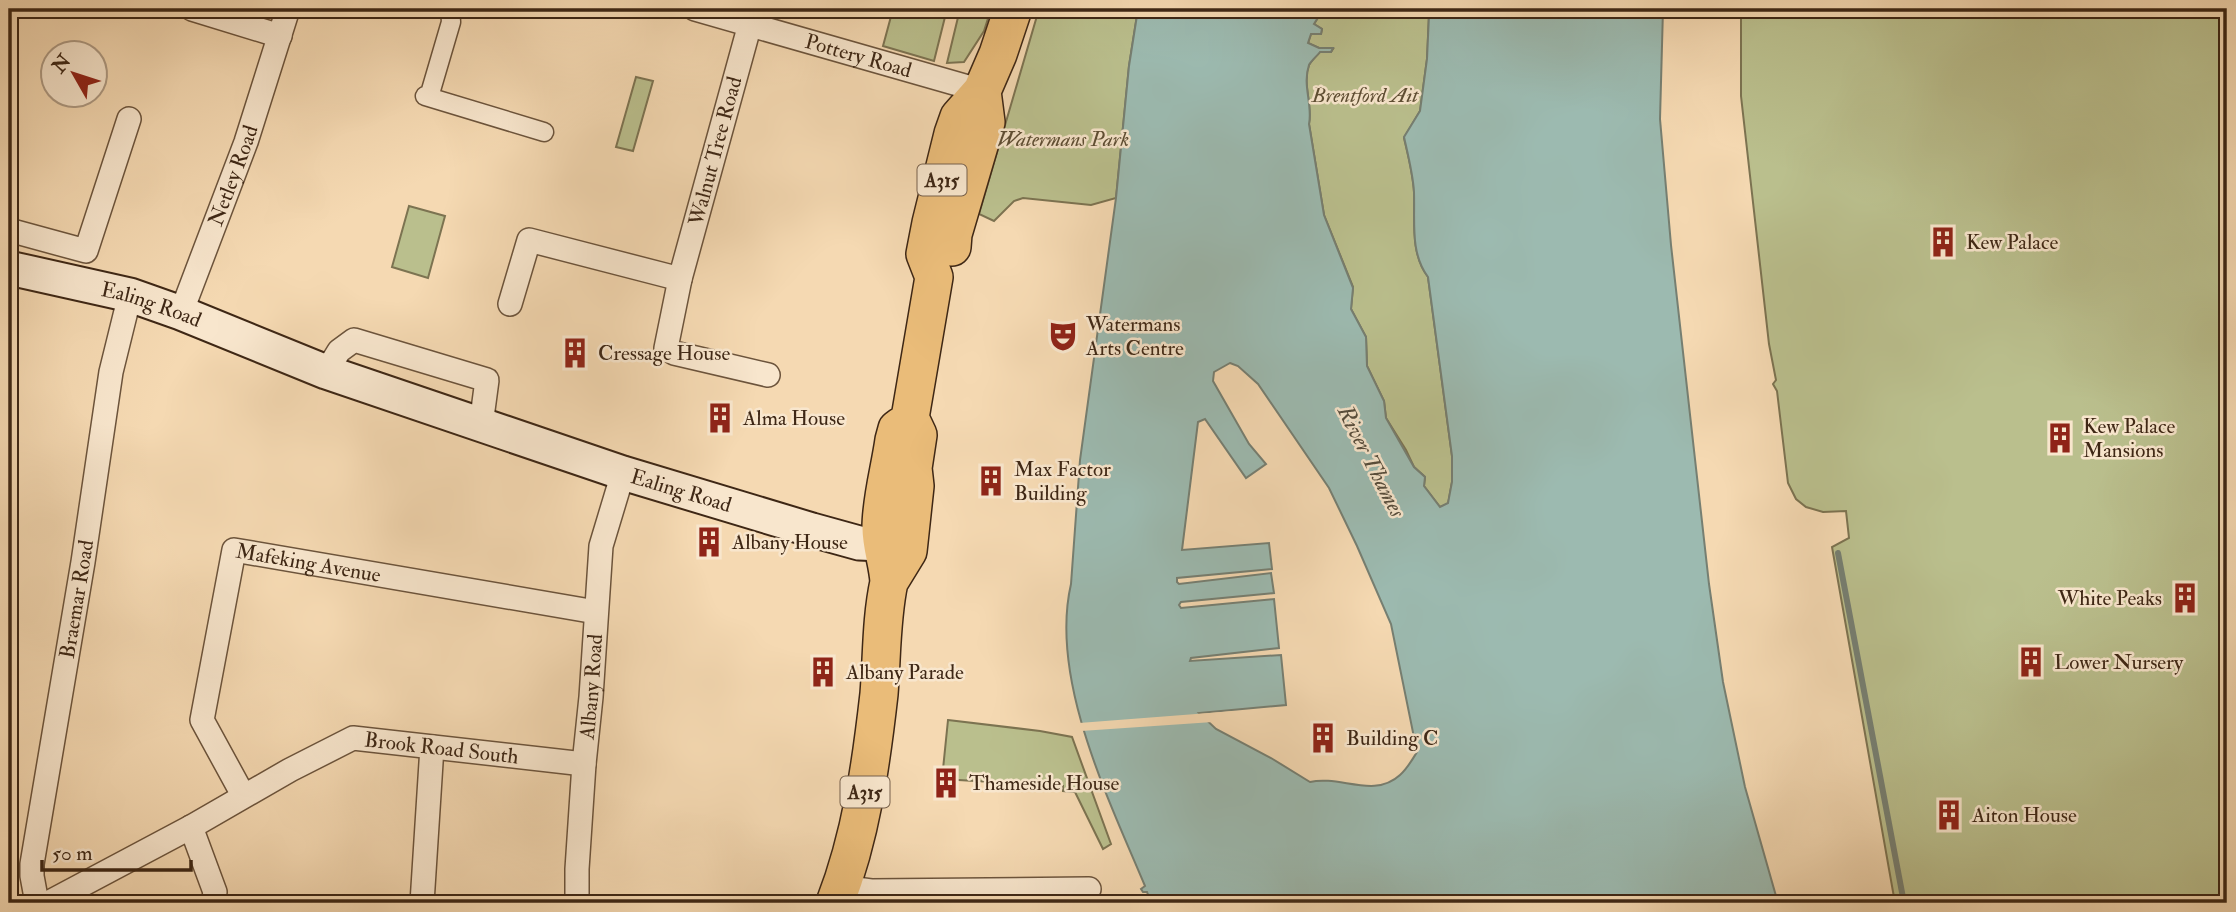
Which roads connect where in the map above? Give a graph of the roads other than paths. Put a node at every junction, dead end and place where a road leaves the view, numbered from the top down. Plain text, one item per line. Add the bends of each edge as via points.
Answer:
1 (192, 9) edge
2 (288, 9) edge
3 (450, 9) edge
4 (695, 9) edge
5 (1013, 9) edge
6 (750, 24) junction
7 (280, 36) junction
8 (982, 91) junction
9 (129, 119) dead end
10 (544, 132) dead end
11 (9, 230) edge
12 (9, 268) edge
13 (680, 279) junction
14 (130, 295) junction
15 (510, 304) dead end
16 (181, 313) junction
17 (327, 372) junction
18 (768, 375) dead end
19 (481, 425) junction
20 (623, 473) junction
21 (896, 535) junction
22 (596, 612) junction
23 (432, 747) junction
24 (584, 764) junction
25 (243, 795) junction
26 (191, 827) junction
27 (1089, 889) dead end
28 (838, 895) edge
29 (37, 903) edge
30 (48, 903) edge
31 (213, 903) edge
32 (422, 903) edge
33 (577, 903) edge

1 - 7 street
2 - 7 street, Netley Road
3 - 10 street via 451,22 427,96
4 - 6 street, Pottery Road
5 - 8 main road, A315
6 - 8 street, Pottery Road
6 - 13 street, Walnut Tree Road
7 - 16 street, Netley Road via 246,142
8 - 21 main road, A315 via 959,117 930,223 925,254 934,277 910,418 918,435 915,486
9 - 11 street via 86,251
12 - 14 main road, Ealing Road
13 - 15 street via 529,240
13 - 18 street, Walnut Tree Road via 666,348 674,354
14 - 16 main road, Ealing Road
14 - 29 street, Braemar Road via 111,372 32,864
16 - 17 main road, Ealing Road
17 - 19 main road, Ealing Road
17 - 19 street via 339,351 354,340 487,380
19 - 20 main road, Ealing Road
20 - 21 main road, Ealing Road via 859,543
20 - 22 street, Albany Road via 601,546
21 - 28 main road, A315 via 888,565 867,779 856,841
22 - 24 street, Albany Road
22 - 25 street, Mafeking Avenue via 234,550 202,720
23 - 24 street, Brook Road South
23 - 25 street, Brook Road South via 353,738
23 - 32 street
24 - 33 street, Albany Road
25 - 26 street, Brook Road South
26 - 30 street, Brook Road South
26 - 31 street via 215,892
27 - 28 street

